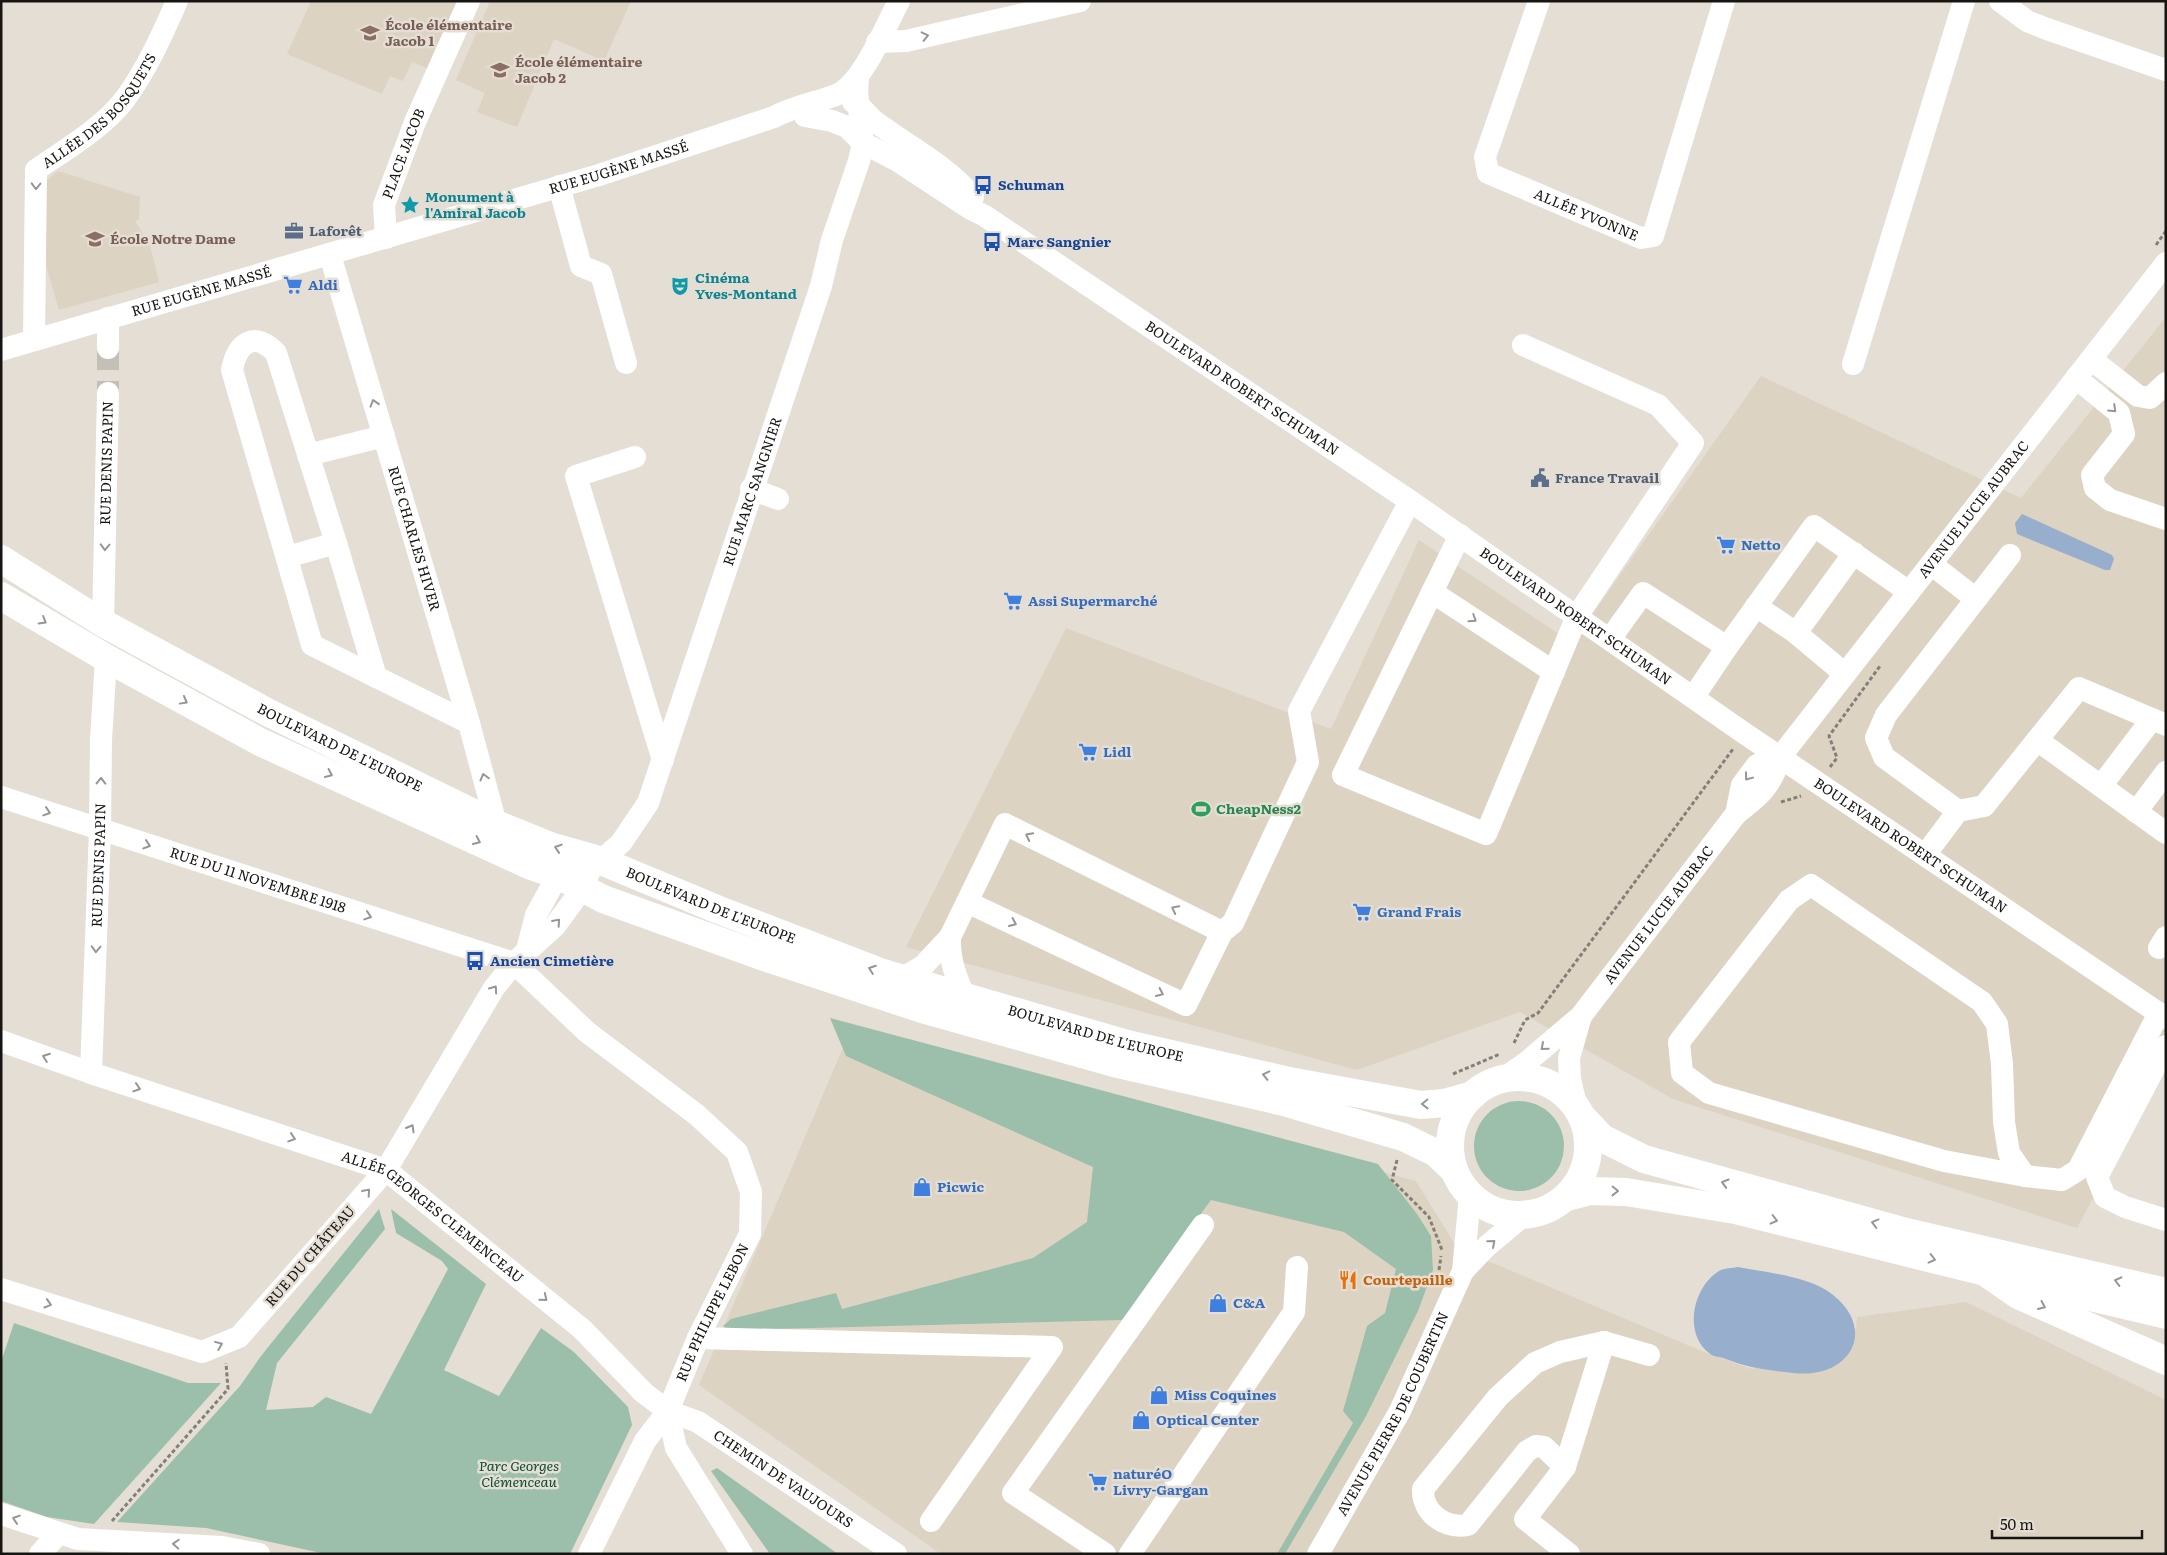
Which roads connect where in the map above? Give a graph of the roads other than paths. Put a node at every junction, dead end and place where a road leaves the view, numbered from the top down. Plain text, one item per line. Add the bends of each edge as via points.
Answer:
1 (177, 1) edge
2 (469, 1) edge
3 (899, 1) edge
4 (1080, 1) edge
5 (1539, 1) edge
6 (1724, 1) edge
7 (1964, 1) edge
8 (2000, 1) edge
9 (877, 42) junction
10 (2166, 70) edge
11 (858, 78) junction
12 (836, 95) junction
13 (858, 104) junction
14 (805, 116) junction
15 (774, 117) junction
16 (862, 143) junction
17 (559, 186) junction
18 (979, 206) junction
19 (386, 238) junction
20 (330, 255) junction
21 (2166, 263) edge
22 (108, 318) junction
23 (34, 340) junction
24 (1523, 344) dead end
25 (108, 348) tunnel mouth
26 (1, 350) edge
27 (2091, 360) junction
28 (626, 363) dead end
29 (1853, 364) dead end
30 (2076, 378) junction
31 (2166, 383) edge
32 (108, 394) tunnel mouth
33 (384, 436) junction
34 (308, 455) junction
35 (636, 457) dead end
36 (752, 489) junction
37 (778, 499) dead end
38 (1410, 500) junction
39 (2166, 519) edge
40 (1460, 535) junction
41 (336, 543) junction
42 (1854, 553) junction
43 (2010, 555) dead end
44 (287, 557) junction
45 (1, 559) edge
46 (1931, 564) junction
47 (1432, 592) junction
48 (1909, 592) junction
49 (1, 596) edge
50 (1976, 599) junction
51 (1756, 606) junction
52 (1578, 616) junction
53 (104, 623) junction
54 (1796, 633) junction
55 (1610, 638) junction
56 (1727, 647) junction
57 (106, 658) junction
58 (1554, 672) junction
59 (1846, 674) junction
60 (376, 677) junction
61 (1694, 696) junction
62 (2159, 722) edge
63 (469, 723) junction
64 (2037, 740) junction
65 (1781, 756) junction
66 (663, 760) junction
67 (2166, 772) edge
68 (2101, 786) junction
69 (1, 797) edge
70 (1958, 811) junction
71 (2136, 812) junction
72 (496, 824) junction
73 (100, 830) junction
74 (2166, 833) edge
75 (1925, 855) junction
76 (588, 869) junction
77 (558, 875) junction
78 (969, 903) junction
79 (1222, 932) junction
80 (950, 937) junction
81 (520, 957) junction
82 (901, 979) junction
83 (965, 998) junction
84 (1581, 1016) junction
85 (2162, 1016) edge
86 (1, 1041) edge
87 (2166, 1046) edge
88 (91, 1073) junction
89 (1500, 1080) junction
90 (1473, 1095) junction
91 (1579, 1113) junction
92 (386, 1170) junction
93 (1454, 1170) junction
94 (2025, 1176) junction
95 (1470, 1195) junction
96 (1567, 1197) junction
97 (1523, 1216) junction
98 (2166, 1220) edge
99 (1202, 1225) dead end
100 (1298, 1267) dead end
101 (1462, 1271) junction
102 (1986, 1272) junction
103 (1, 1289) edge
104 (2166, 1292) edge
105 (2166, 1315) edge
106 (698, 1338) junction
107 (1604, 1342) junction
108 (1649, 1354) dead end
109 (2166, 1361) edge
110 (668, 1411) junction
111 (1564, 1467) junction
112 (1, 1514) edge
113 (931, 1521) dead end
114 (77, 1541) edge
115 (1577, 1552) edge
116 (40, 1554) edge
117 (259, 1554) edge
118 (589, 1554) edge
119 (742, 1554) edge
120 (896, 1554) edge
121 (1105, 1554) edge
122 (1130, 1554) edge
123 (1318, 1554) edge

1 -> 23 street, ALLÉE DES BOSQUETS via 150,59 125,100 96,128 36,170
2 - 19 street, PLACE JACOB via 415,122 384,205
3 - 9 street
9 -> 4 street via 906,41
5 - 6 street, ALLÉE YVONNE via 1485,157 1488,173 1641,238 1653,236
7 - 29 street
8 - 10 street via 2027,21 2046,29
9 - 11 street
11 - 12 street, RUE EUGÈNE MASSÉ via 848,89
11 - 13 street, RUE MARC SANGNIER
12 - 13 street
12 - 15 street, RUE EUGÈNE MASSÉ
13 - 14 street, RUE EUGÈNE MASSÉ
13 - 16 street, RUE MARC SANGNIER
13 - 18 street, BOULEVARD ROBERT SCHUMAN via 872,119 959,180
14 - 15 street, RUE EUGÈNE MASSÉ
14 - 16 street, RUE EUGÈNE MASSÉ via 847,127
15 - 17 street, RUE EUGÈNE MASSÉ
16 - 18 street, BOULEVARD ROBERT SCHUMAN via 898,160 971,209
16 - 36 street, RUE MARC SANGNIER via 820,286
17 - 19 street, RUE EUGÈNE MASSÉ
17 - 28 street via 581,266 601,274
18 - 38 street, BOULEVARD ROBERT SCHUMAN
19 - 20 street, RUE EUGÈNE MASSÉ
20 - 22 street, RUE EUGÈNE MASSÉ
33 -> 20 street, RUE CHARLES HIVER
21 - 27 street, AVENUE LUCIE AUBRAC
22 - 23 street, RUE EUGÈNE MASSÉ
22 - 25 street
23 - 26 street, RUE EUGÈNE MASSÉ
24 - 52 street via 1658,405 1694,443
27 - 30 street, AVENUE LUCIE AUBRAC
27 - 31 street via 2138,396 2150,398
30 -> 39 street via 2119,413 2124,434 2092,475 2095,488 2110,500
30 - 46 street, AVENUE LUCIE AUBRAC
32 -> 53 street, RUE DENIS PAPIN
33 - 34 street
33 - 63 street, RUE CHARLES HIVER
34 - 41 street
34 - 44 street via 276,353 268,344 255,340 243,345 234,356 232,370
35 - 66 street via 576,476
36 - 37 street
36 - 66 street, RUE MARC SANGNIER
38 - 40 street, BOULEVARD ROBERT SCHUMAN
38 - 79 street via 1300,711 1308,762 1232,923
40 - 47 street
40 - 52 street, BOULEVARD ROBERT SCHUMAN
41 - 44 street
41 - 60 street
42 - 48 street
42 - 51 street via 1814,526
42 - 54 street
43 - 50 street
44 - 60 street via 312,645
45 - 53 main road, BOULEVARD DE L'EUROPE
46 - 48 street, AVENUE LUCIE AUBRAC
46 - 50 street
47 -> 58 street
47 - 58 street via 1343,775 1486,834
48 - 59 street, AVENUE LUCIE AUBRAC
49 -> 57 main road, BOULEVARD DE L'EUROPE
50 - 70 street via 1886,715 1876,738 1884,757
51 - 54 street
51 - 56 street
52 - 55 street, BOULEVARD ROBERT SCHUMAN
52 - 58 street
53 - 72 main road, BOULEVARD DE L'EUROPE via 269,714
54 - 59 street
55 - 56 street via 1643,593
55 - 61 street, BOULEVARD ROBERT SCHUMAN
56 - 61 street
73 -> 57 street, RUE DENIS PAPIN
57 -> 77 main road, BOULEVARD DE L'EUROPE via 260,742 530,866
59 - 65 street, AVENUE LUCIE AUBRAC
60 - 63 street
61 - 65 street, BOULEVARD ROBERT SCHUMAN
62 - 64 street via 2079,688
62 - 68 street
72 -> 63 street, RUE CHARLES HIVER
64 - 68 street
64 - 70 street via 1984,806
65 - 75 street, BOULEVARD ROBERT SCHUMAN
65 - 84 street, AVENUE LUCIE AUBRAC via 1757,765 1742,785 1736,814
66 - 76 street, RUE MARC SANGNIER via 648,803 621,843
67 - 71 street
68 - 71 street
69 -> 73 street, RUE DU 11 NOVEMBRE 1918
70 - 75 street
71 - 74 street
76 -> 72 main road, BOULEVARD DE L'EUROPE
73 -> 81 street, RUE DU 11 NOVEMBRE 1918
73 -> 88 street, RUE DENIS PAPIN
75 - 85 street, BOULEVARD ROBERT SCHUMAN
76 - 77 main road, BOULEVARD DE L'EUROPE
81 -> 76 street via 555,926
82 -> 76 main road, BOULEVARD DE L'EUROPE
76 - 93 main road, BOULEVARD DE L'EUROPE via 767,958 922,1009 1114,1063 1284,1102 1403,1137 1436,1153
77 - 81 street via 536,915
78 -> 79 street via 1186,1005
79 -> 78 street via 1005,824
78 - 80 street
80 - 82 street via 923,966
80 - 83 street via 952,969
92 -> 81 street, RUE DU CHÂTEAU via 494,988
81 - 106 street, RUE PHILIPPE LEBON via 587,1032 697,1115 737,1152 751,1192 750,1234
82 - 83 main road, BOULEVARD DE L'EUROPE
90 -> 83 main road, BOULEVARD DE L'EUROPE via 1421,1105 1289,1081 1127,1044
84 -> 89 street, AVENUE LUCIE AUBRAC via 1527,1062
84 - 91 street, AVENUE LUCIE AUBRAC via 1569,1058 1570,1080
85 - 94 street via 2078,1170 2062,1180
88 -> 86 street, ALLÉE GEORGES CLEMENCEAU
87 - 98 street via 2097,1177 2105,1197 2125,1208
88 -> 92 street, ALLÉE GEORGES CLEMENCEAU
89 - 90 main road
89 - 91 main road via 1522,1077 1544,1082 1563,1093
90 - 93 main road via 1460,1111 1452,1130 1450,1150
91 - 96 main road via 1588,1138 1587,1159 1580,1180
104 -> 91 main road via 1906,1232 1644,1159 1602,1138
103 -> 92 street, RUE DU CHÂTEAU via 202,1352 239,1337
92 -> 110 street, ALLÉE GEORGES CLEMENCEAU via 582,1329 644,1393
93 - 95 main road
94 - 94 street via 2009,1153 1997,1024 1982,1002 1811,885 1789,900 1680,1042 1682,1073 1710,1093 1944,1161
95 - 97 main road via 1485,1207
95 - 101 street, AVENUE PIERRE DE COUBERTIN
96 - 97 main road via 1546,1210
96 -> 102 main road via 1591,1191 1626,1192 1735,1210
101 -> 97 street, AVENUE PIERRE DE COUBERTIN
99 - 121 street via 1013,1493
100 - 122 street via 1294,1312
101 - 123 street, AVENUE PIERRE DE COUBERTIN via 1400,1411
102 - 105 main road
102 -> 109 main road via 2018,1295
106 - 110 street, RUE PHILIPPE LEBON
106 - 113 street via 1052,1347
107 - 108 street
107 - 111 street
107 - 111 street via 1560,1352 1535,1363 1498,1397 1423,1489 1423,1500 1443,1522 1455,1527 1468,1525 1527,1451 1536,1446 1544,1447
110 - 118 street, RUE PHILIPPE LEBON via 645,1441
110 - 119 street via 676,1448
110 - 120 street, CHEMIN DE VAUJOURS via 698,1422
111 - 115 street via 1525,1519
114 -> 112 street
114 - 116 street
117 -> 114 street via 222,1547

